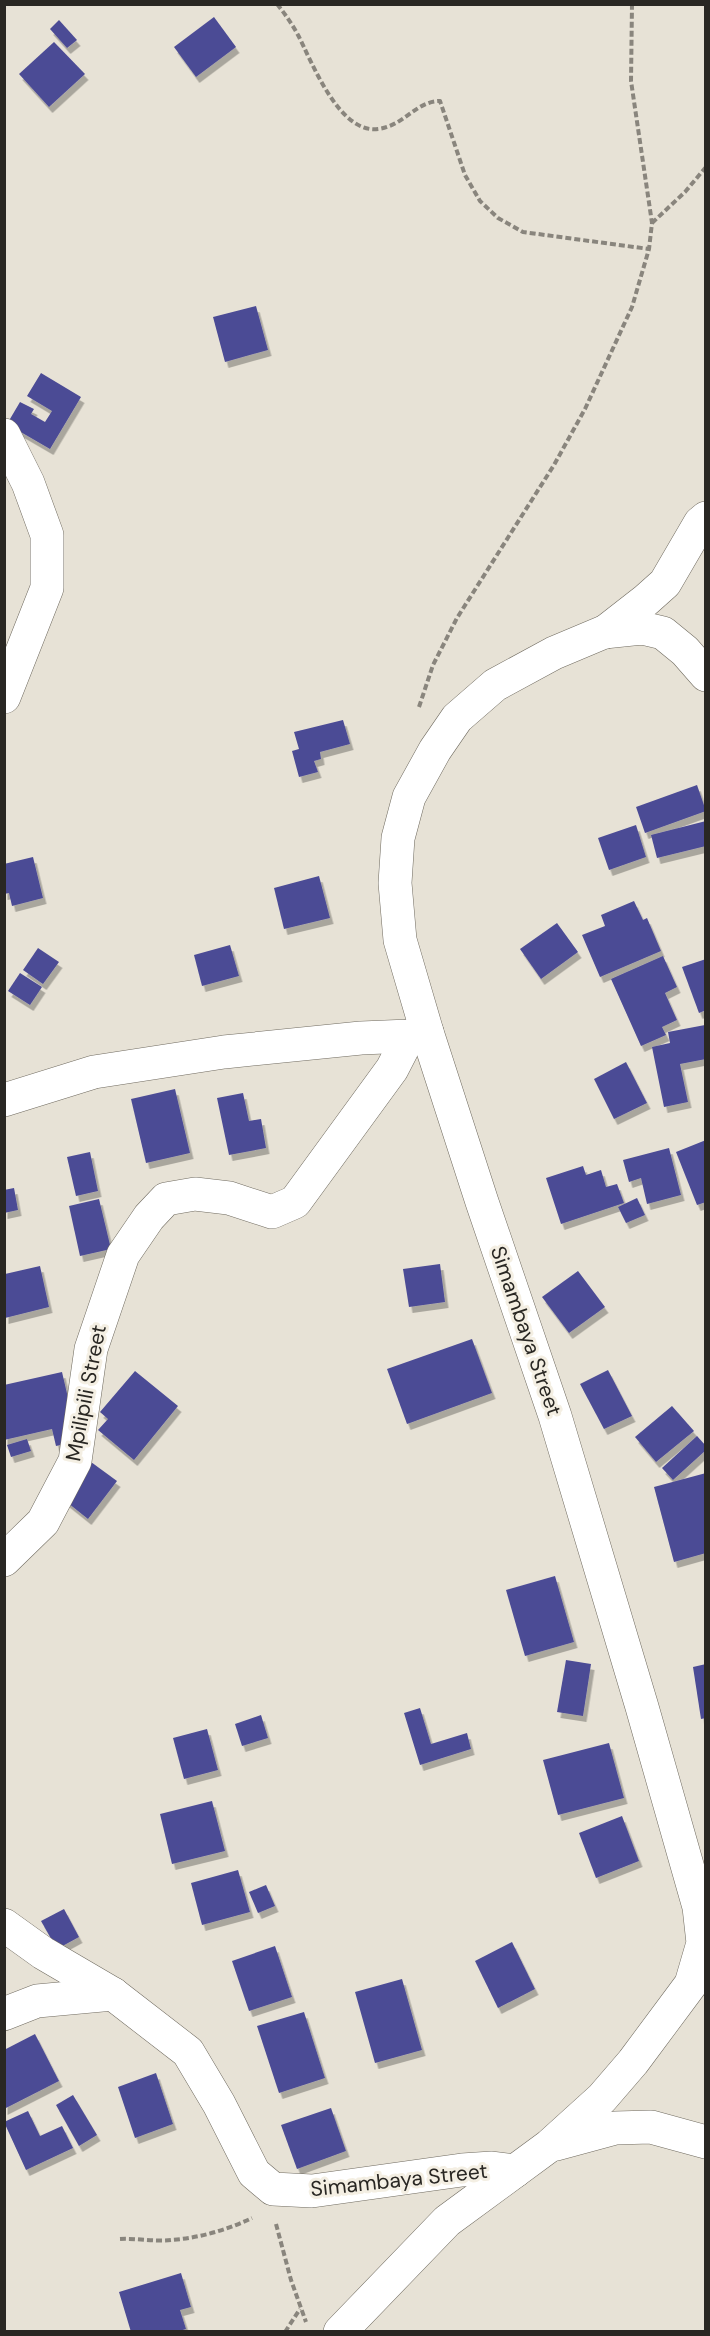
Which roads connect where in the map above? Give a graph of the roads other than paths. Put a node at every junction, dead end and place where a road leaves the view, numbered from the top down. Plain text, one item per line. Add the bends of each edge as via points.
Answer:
1 (4, 435) edge
2 (705, 518) edge
3 (604, 632) junction
4 (705, 675) edge
5 (4, 697) edge
6 (418, 1034) junction
7 (4, 1100) edge
8 (4, 1560) edge
9 (4, 1925) edge
10 (113, 1994) junction
11 (4, 2014) edge
12 (705, 2142) edge
13 (549, 2146) junction
14 (515, 2170) junction
15 (340, 2331) edge

1 - 5 street via 28,483 46,535 47,577 47,588
2 - 3 street via 664,583
3 - 4 street, Simambaya Street via 642,628 663,633
3 - 6 street, Simambaya Street via 495,685 457,718 410,797 398,838 395,884 400,940
6 - 7 street via 224,1052 94,1072
6 - 8 street, Mpilipili Street via 295,1202 272,1212 229,1198 195,1194 166,1199 149,1217 123,1255 90,1349 75,1461 43,1522
6 - 13 street, Simambaya Street via 482,1202 555,1416 699,1907 703,1943 691,1984 602,2098
9 - 10 street
10 - 11 street via 36,2001
10 - 14 street, Simambaya Street via 188,2052 268,2195 273,2189 312,2191 462,2170
12 - 13 street via 651,2127 615,2128
13 - 14 street, Simambaya Street
14 - 15 street, Simambaya Street via 447,2221

